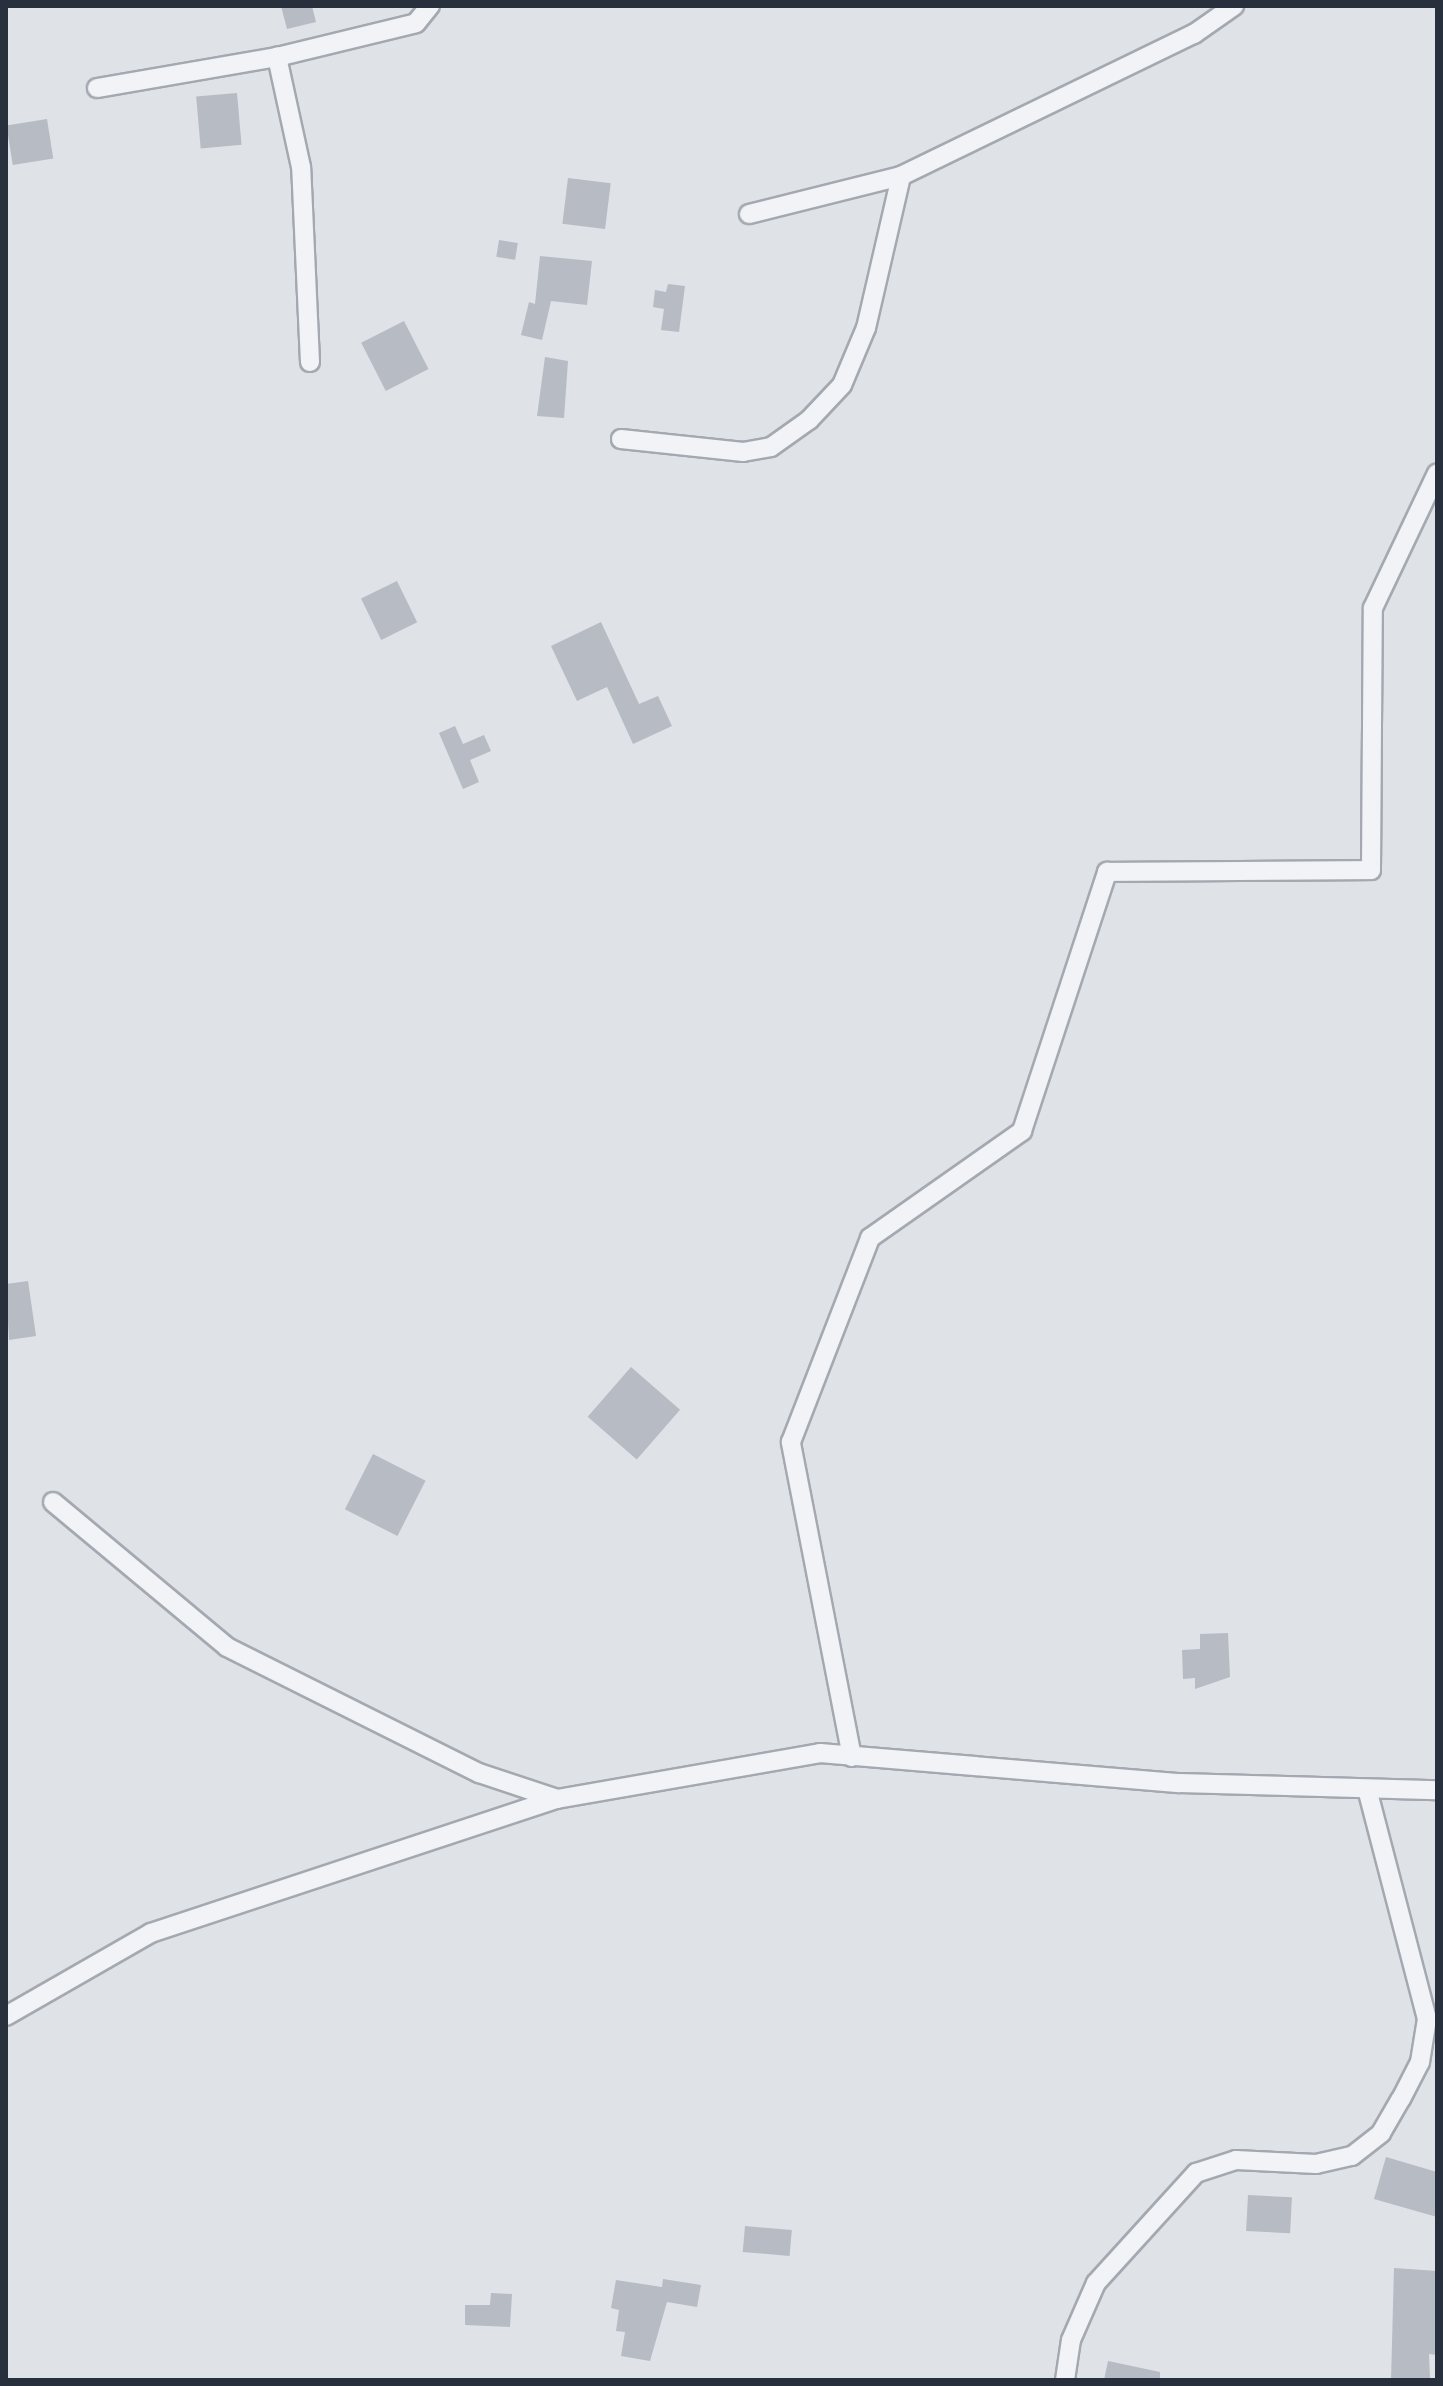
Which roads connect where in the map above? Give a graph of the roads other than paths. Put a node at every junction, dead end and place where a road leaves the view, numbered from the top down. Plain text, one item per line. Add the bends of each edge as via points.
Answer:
1 (430, 6) edge
2 (1234, 6) edge
3 (277, 57) junction
4 (97, 88) dead end
5 (901, 176) junction
6 (749, 214) dead end
7 (310, 362) dead end
8 (621, 439) dead end
9 (1437, 473) edge
10 (53, 1502) dead end
11 (852, 1757) junction
12 (1367, 1789) junction
13 (1437, 1790) edge
14 (557, 1799) junction
15 (6, 2016) edge
16 (1065, 2380) edge

1 - 3 street via 416,23
2 - 5 street via 1194,34
3 - 4 street
3 - 7 street via 301,167
5 - 6 street
5 - 8 street via 866,328 842,385 809,420 771,447 743,452
9 - 11 street via 1373,608 1371,870 1107,872 1022,1131 870,1238 791,1442
10 - 14 street via 227,1647 479,1773
11 - 12 street via 1180,1783
11 - 14 street via 820,1753 677,1773
12 - 13 street
12 - 16 street via 1427,2019 1420,2062 1381,2133 1352,2156 1316,2164 1236,2160 1196,2173 1096,2283 1071,2340
14 - 15 street via 151,1933

